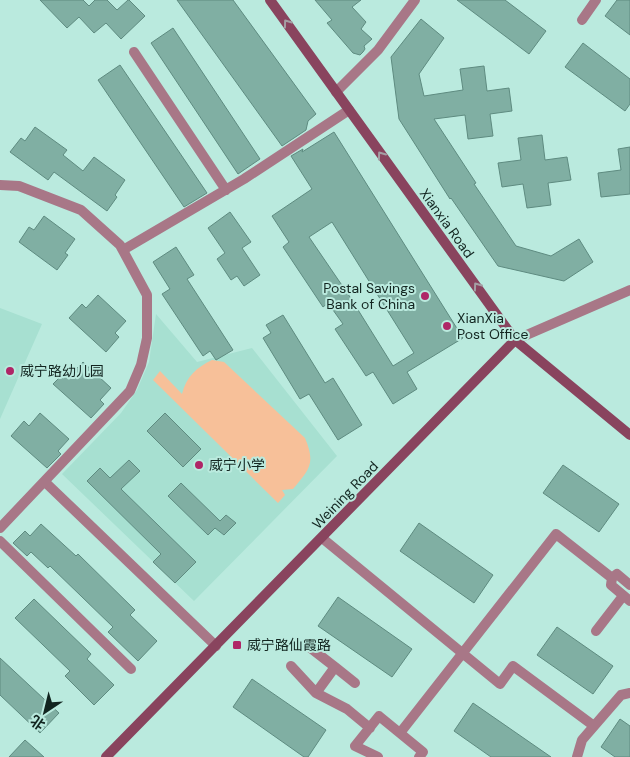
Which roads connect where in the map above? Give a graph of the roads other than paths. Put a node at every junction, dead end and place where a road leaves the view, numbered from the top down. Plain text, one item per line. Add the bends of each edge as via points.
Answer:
1 (270, 0) edge
2 (415, 0) edge
3 (596, 0) edge
4 (582, 20) dead end
5 (134, 52) dead end
6 (336, 92) junction
7 (349, 110) junction
8 (0, 186) edge
9 (226, 190) junction
10 (123, 250) junction
11 (630, 290) edge
12 (515, 340) junction
13 (630, 435) edge
14 (45, 482) junction
15 (0, 528) edge
16 (322, 538) junction
17 (0, 541) edge
18 (612, 578) junction
19 (630, 586) edge
20 (627, 598) edge
21 (596, 631) dead end
22 (216, 646) junction
23 (308, 646) dead end
24 (462, 654) junction
25 (291, 666) dead end
26 (335, 667) junction
27 (131, 669) dead end
28 (355, 683) dead end
29 (630, 692) edge
30 (316, 693) junction
31 (594, 726) junction
32 (370, 728) junction
33 (400, 733) junction
34 (106, 757) edge
35 (378, 757) edge
36 (419, 757) edge
37 (577, 757) edge

6 -> 1 main road, Xianxia Road
2 - 6 street via 378,50
3 - 4 street
5 - 9 street
6 - 7 main road, Xianxia Road
7 - 9 street
12 -> 7 main road, Xianxia Road
8 - 10 street via 19,186 81,210
9 - 10 street
10 - 14 street via 147,295 147,338 141,365 130,391
11 - 12 street, Weining Road
12 - 13 main road, Xianxia Road
12 - 16 main road, Weining Road
14 - 15 street
14 - 22 street
16 - 22 main road, Weining Road
16 - 24 street
17 - 27 street
18 - 19 street via 617,574
18 - 20 street via 611,585
18 - 24 street via 556,534
20 - 21 street
22 - 34 main road, Weining Road
23 - 26 street
24 - 31 street via 500,684 513,666
24 - 33 street
25 - 30 street
26 - 28 street
26 - 30 street
29 - 31 street via 621,695
30 - 32 street via 347,709
31 - 37 street via 582,740
32 - 33 street via 379,716
32 - 35 street via 355,746
33 - 36 street via 423,752

